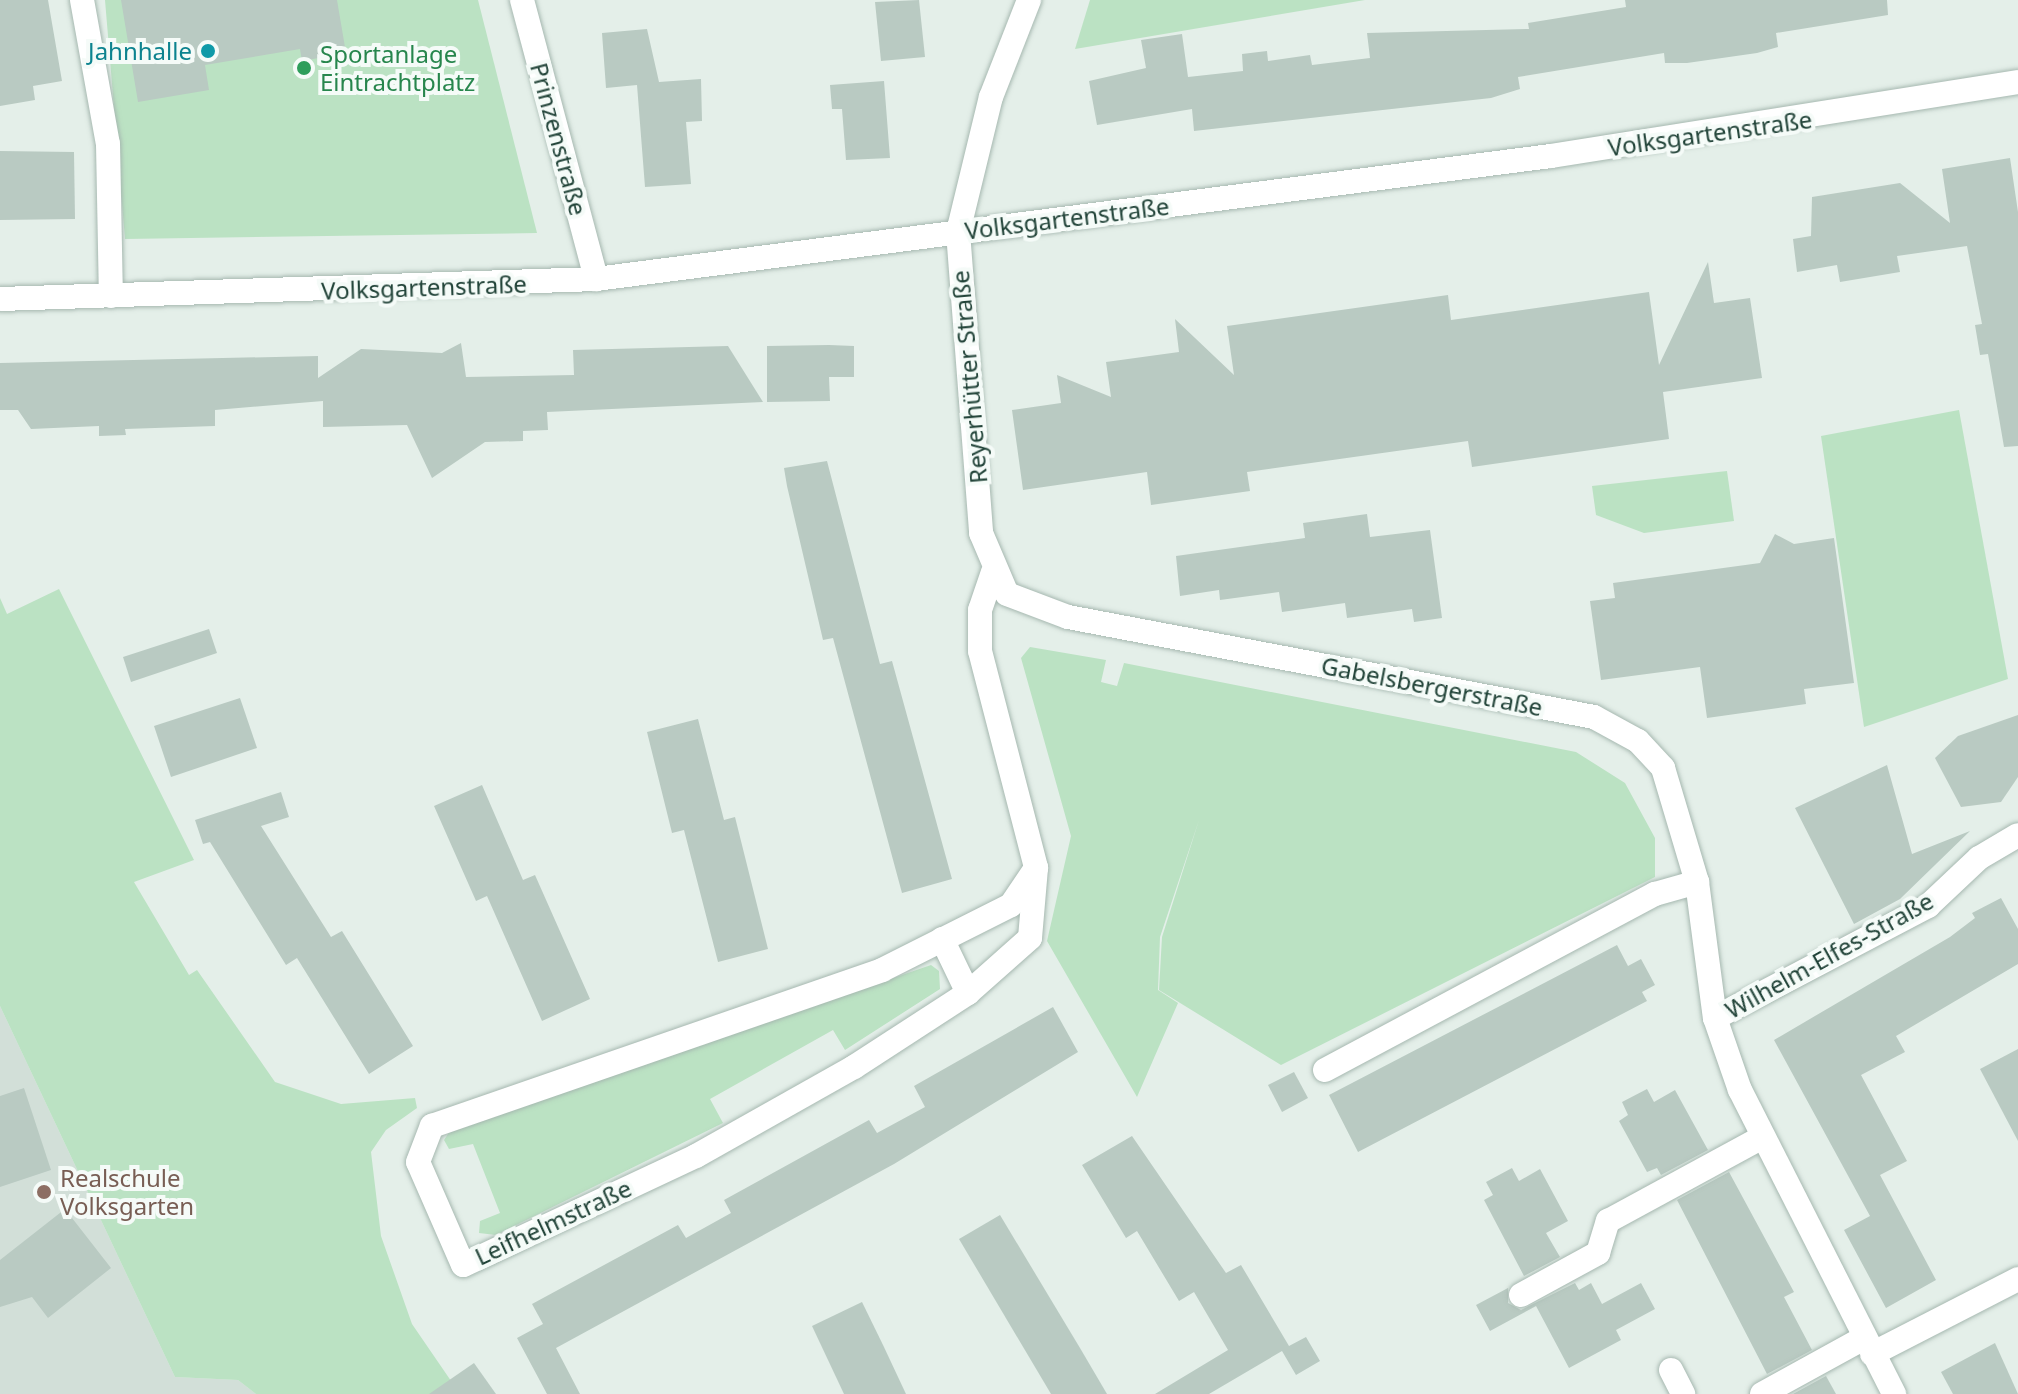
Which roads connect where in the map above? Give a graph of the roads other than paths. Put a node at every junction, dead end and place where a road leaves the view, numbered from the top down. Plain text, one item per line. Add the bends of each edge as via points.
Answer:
1 (82, 0) edge
2 (522, 0) edge
3 (1029, 0) edge
4 (2018, 82) edge
5 (958, 232) junction
6 (596, 279) junction
7 (111, 296) junction
8 (0, 299) edge
9 (993, 572) junction
10 (1068, 617) joint
11 (2018, 835) edge
12 (1036, 868) junction
13 (1697, 882) junction
14 (942, 939) junction
15 (968, 993) junction
16 (1715, 1018) junction
17 (1325, 1070) dead end
18 (1763, 1137) junction
19 (2018, 1279) edge
20 (1521, 1295) dead end
21 (1868, 1346) junction
22 (1671, 1370) dead end
23 (1683, 1394) edge
24 (1762, 1394) edge
25 (1894, 1394) edge

1 - 7 street via 108,144
2 - 6 street, Prinzenstraße
3 - 5 street, Reyerhütter Straße via 991,97
4 - 5 street, Volksgartenstraße via 1551,156
5 - 6 street, Volksgartenstraße
5 - 9 street, Reyerhütter Straße via 981,533
6 - 7 street, Volksgartenstraße
7 - 8 street, Volksgartenstraße
9 - 10 street, Reyerhütter Straße via 1007,594 1030,609
9 - 12 street, Leifhelmstraße via 980,610 980,651
10 - 13 street, Gabelsbergerstraße via 1594,717 1638,741 1663,768
11 - 16 street, Wilhelm-Elfes-Straße via 1979,858 1928,906
12 - 14 street, Leifhelmstraße via 1011,905
12 - 15 street, Leifhelmstraße via 1030,938
13 - 16 street, Gabelsbergerstraße
13 - 17 street via 1655,894
14 - 15 street
14 - 15 street, Leifhelmstraße via 882,970 432,1126 418,1162 463,1265 696,1156
16 - 18 street, Gabelsbergerstraße
18 - 20 street via 1608,1221 1598,1253
18 - 21 street, Gabelsbergerstraße
19 - 21 street
21 - 24 street
21 - 25 street, Gabelsbergerstraße
22 - 23 street

